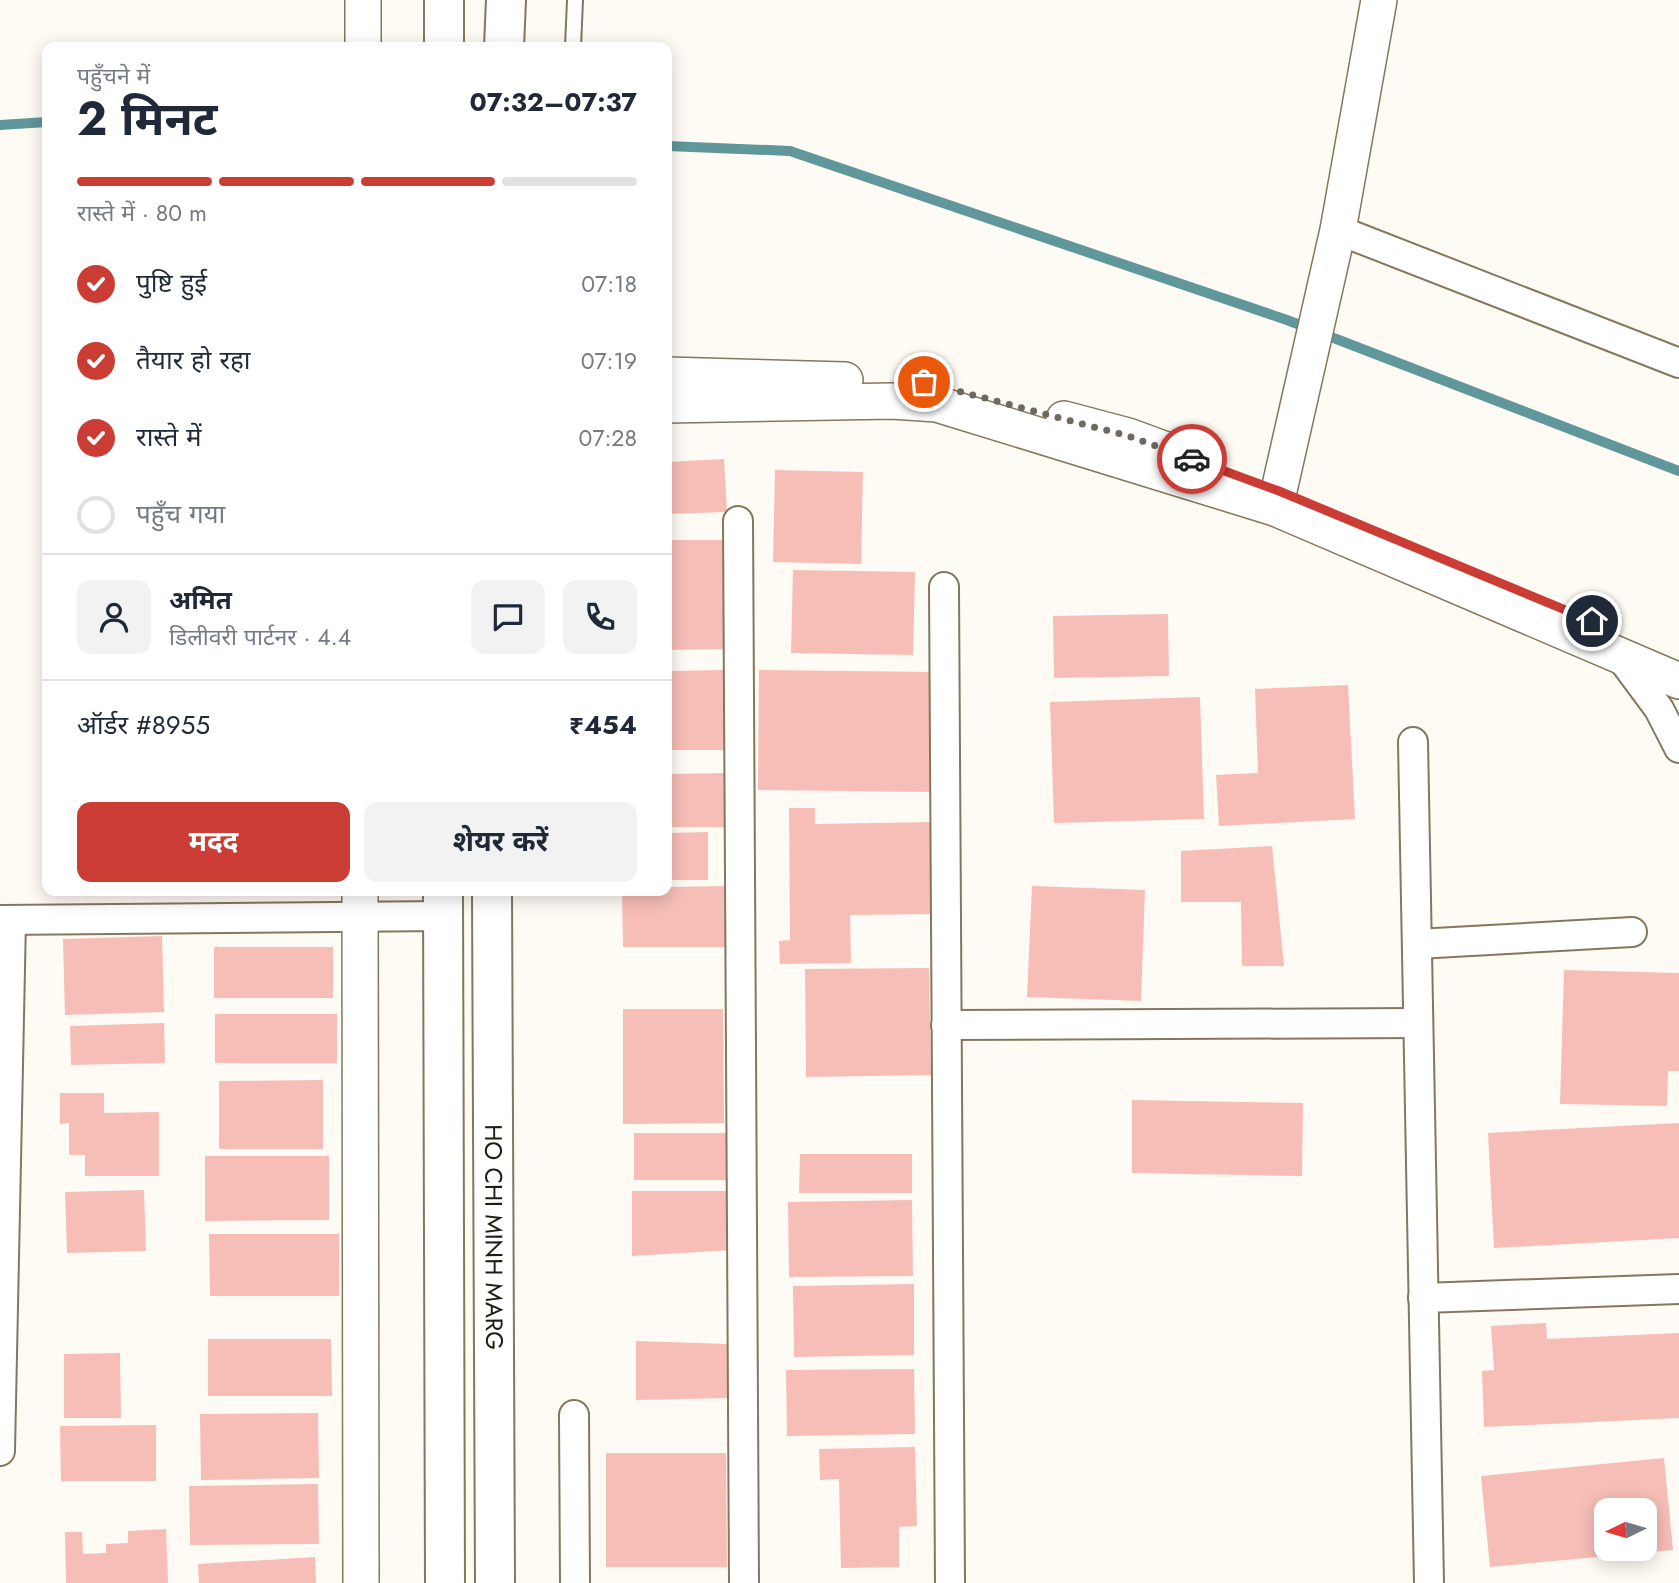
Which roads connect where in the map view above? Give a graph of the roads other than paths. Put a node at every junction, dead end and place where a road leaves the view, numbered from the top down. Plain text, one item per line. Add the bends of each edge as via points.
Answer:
1 (363, 0) edge
2 (444, 0) edge
3 (506, 0) edge
4 (575, 0) edge
5 (1379, 0) edge
6 (363, 42) edge
7 (444, 42) edge
8 (504, 42) edge
9 (573, 42) edge
10 (1338, 230) junction
11 (1679, 363) edge
12 (672, 375) edge
13 (672, 405) edge
14 (1277, 500) junction
15 (738, 521) dead end
16 (944, 587) dead end
17 (1619, 655) junction
18 (1679, 659) edge
19 (1679, 681) edge
20 (1413, 742) dead end
21 (1679, 748) edge
22 (492, 896) edge
23 (443, 903) edge
24 (360, 904) edge
25 (6, 920) edge
26 (1632, 932) dead end
27 (1417, 943) junction
28 (1418, 1023) junction
29 (946, 1026) junction
30 (1679, 1289) edge
31 (1423, 1298) junction
32 (574, 1415) dead end
33 (0, 1451) edge
34 (361, 1583) edge
35 (445, 1583) edge
36 (495, 1583) edge
37 (575, 1583) edge
38 (744, 1583) edge
39 (950, 1583) edge
40 (1429, 1583) edge

1 - 6 street
2 - 7 main road
3 - 8 main road
4 - 9 lane
5 - 10 street
10 - 11 street
10 - 14 street
12 - 14 street via 924,382 1128,436
13 - 14 street via 937,404
14 - 17 street
14 - 18 street
15 - 38 street
16 - 29 street
17 - 19 street
17 - 21 street via 1659,709
20 - 27 street
22 - 36 main road, HO CHI MINH MARG
23 - 24 street
23 - 35 main road, HO CHI MINH MARG
24 - 25 street
24 - 34 street
25 - 33 street
26 - 27 street
27 - 28 street
28 - 29 street
28 - 31 street
29 - 39 street
30 - 31 street
31 - 40 street
32 - 37 street

